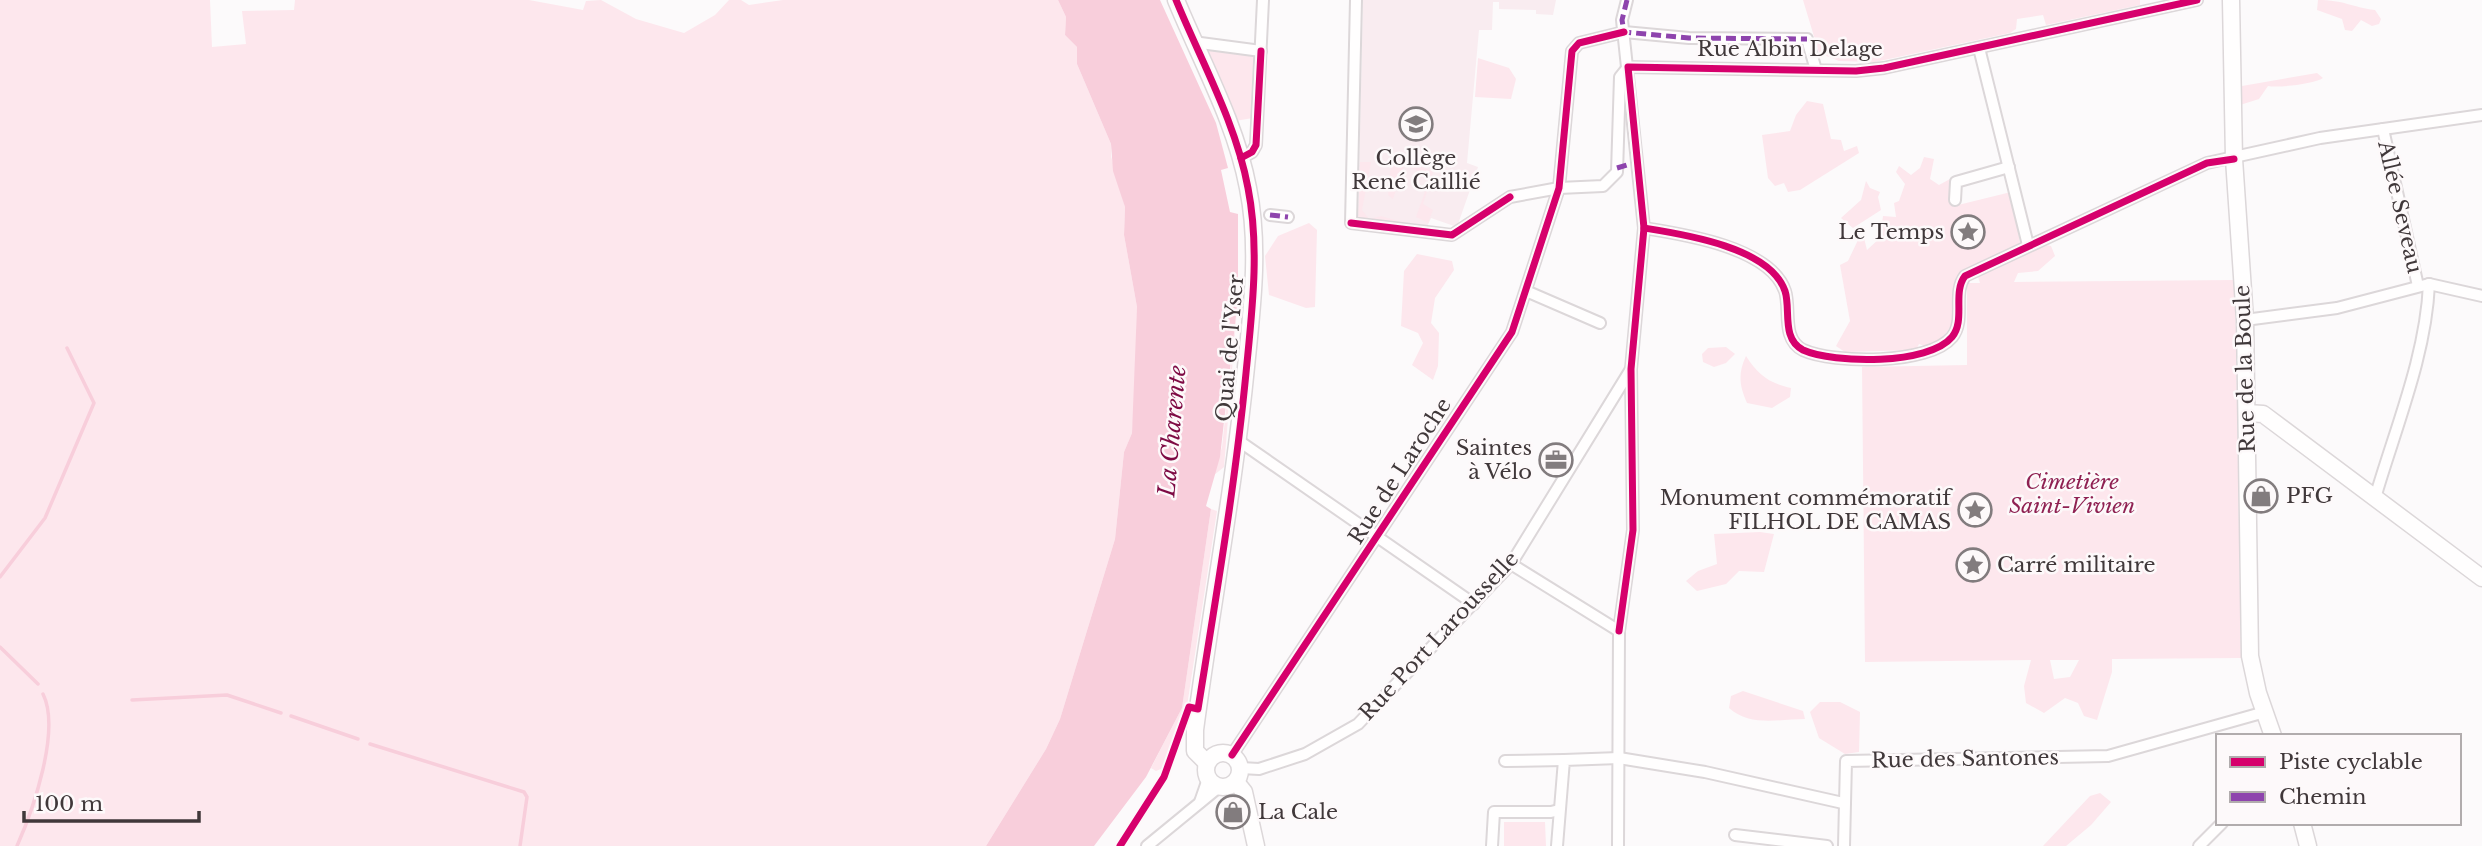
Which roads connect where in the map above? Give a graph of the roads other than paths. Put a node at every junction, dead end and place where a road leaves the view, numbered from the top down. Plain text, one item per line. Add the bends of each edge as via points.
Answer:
1 (1176, 0) edge
2 (1263, 0) edge
3 (1356, 0) edge
4 (1627, 0) edge
5 (2197, 0) edge
6 (2231, 0) edge
7 (2181, 2) edge
8 (1624, 32) junction
9 (1193, 42) junction
10 (1979, 47) junction
11 (1261, 51) junction
12 (1628, 66) junction
13 (1816, 70) junction
14 (2482, 116) edge
15 (2383, 129) junction
16 (1241, 158) junction
17 (2234, 159) junction
18 (1630, 164) dead end
19 (2009, 167) junction
20 (1617, 168) junction
21 (1559, 188) junction
22 (1955, 200) dead end
23 (1262, 214) junction
24 (1288, 217) dead end
25 (1644, 228) junction
26 (2028, 245) junction
27 (2423, 285) junction
28 (1526, 291) junction
29 (2482, 296) edge
30 (2245, 320) junction
31 (1600, 323) dead end
32 (1631, 369) junction
33 (2247, 413) junction
34 (1239, 441) junction
35 (2375, 498) junction
36 (1377, 537) junction
37 (1511, 564) junction
38 (2482, 578) edge
39 (1474, 604) junction
40 (1619, 631) junction
41 (2264, 712) junction
42 (2272, 734) edge
43 (1619, 758) junction
44 (1564, 760) junction
45 (1505, 761) dead end
46 (1236, 769) junction
47 (1211, 776) junction
48 (1843, 803) junction
49 (1559, 810) junction
50 (2220, 825) edge
51 (2303, 825) edge
52 (1735, 835) dead end
53 (1147, 846) edge
54 (1255, 846) edge
55 (1492, 846) edge
56 (1557, 846) edge
57 (1618, 846) edge
58 (1827, 846) edge
59 (1844, 846) edge
60 (2199, 846) edge
61 (2308, 846) edge

1 - 9 street, Quai de l'Yser
2 - 11 street
3 - 21 street via 1351,223 1452,236 1510,197
4 - 8 street
5 - 7 street, Rue Albin Delage
6 - 17 street, Rue de la Boule
7 - 10 street, Rue Albin Delage
8 - 12 street
8 - 13 street via 1807,39
8 - 21 street, Rue de Laroche via 1579,43 1572,51
9 - 11 street
9 - 16 street, Quai de l'Yser
10 - 13 street, Rue Albin Delage via 1884,68
10 - 19 street
11 - 16 street via 1256,145
12 - 13 street, Rue Albin Delage
12 - 20 street via 1620,78
12 - 25 street
14 - 15 street
15 - 17 street via 2320,138
15 - 27 street, Allée Seveau
16 - 23 street, Quai de l'Yser
17 - 26 street via 2207,163
17 - 30 street, Rue de la Boule
18 - 20 street
19 - 22 street via 1956,182
19 - 26 street
20 - 21 street via 1603,186
21 - 28 street, Rue de Laroche
23 - 24 street
23 - 34 street, Quai de l'Yser
25 - 26 street via 1725,244 1769,270 1785,290 1790,335 1802,349 1861,360 1921,355 1944,345 1958,324 1964,278
25 - 32 street
27 - 29 street
27 - 30 street via 2337,307
27 - 35 street, Allée Seveau via 2428,305 2417,355
28 - 31 street
28 - 36 street, Rue de Laroche via 1512,332
30 - 33 street, Rue de la Boule
32 - 37 street, Rue Port Larousselle
32 - 40 street via 1633,530
33 - 35 street via 2263,414
33 - 41 street, Rue de la Boule via 2250,656
34 - 36 street
34 - 47 street, Quai de l'Yser via 1195,730 1195,751
35 - 38 street
36 - 39 street
36 - 46 street, Rue de Laroche
37 - 39 street, Rue Port Larousselle
37 - 40 street
39 - 46 street, Rue Port Larousselle via 1358,724 1305,754 1259,769
40 - 43 street
41 - 42 street, Rue de la Boule
41 - 48 street, Rue des Santones via 2108,756 1846,761
43 - 44 street
43 - 48 street
43 - 57 street
44 - 45 street
44 - 49 street
46 - 47 street
46 - 47 street via 1221,753
46 - 54 street
47 - 53 street via 1200,802
48 - 59 street
49 - 55 street via 1494,812
49 - 56 street
50 - 60 street
51 - 61 street
52 - 58 street

